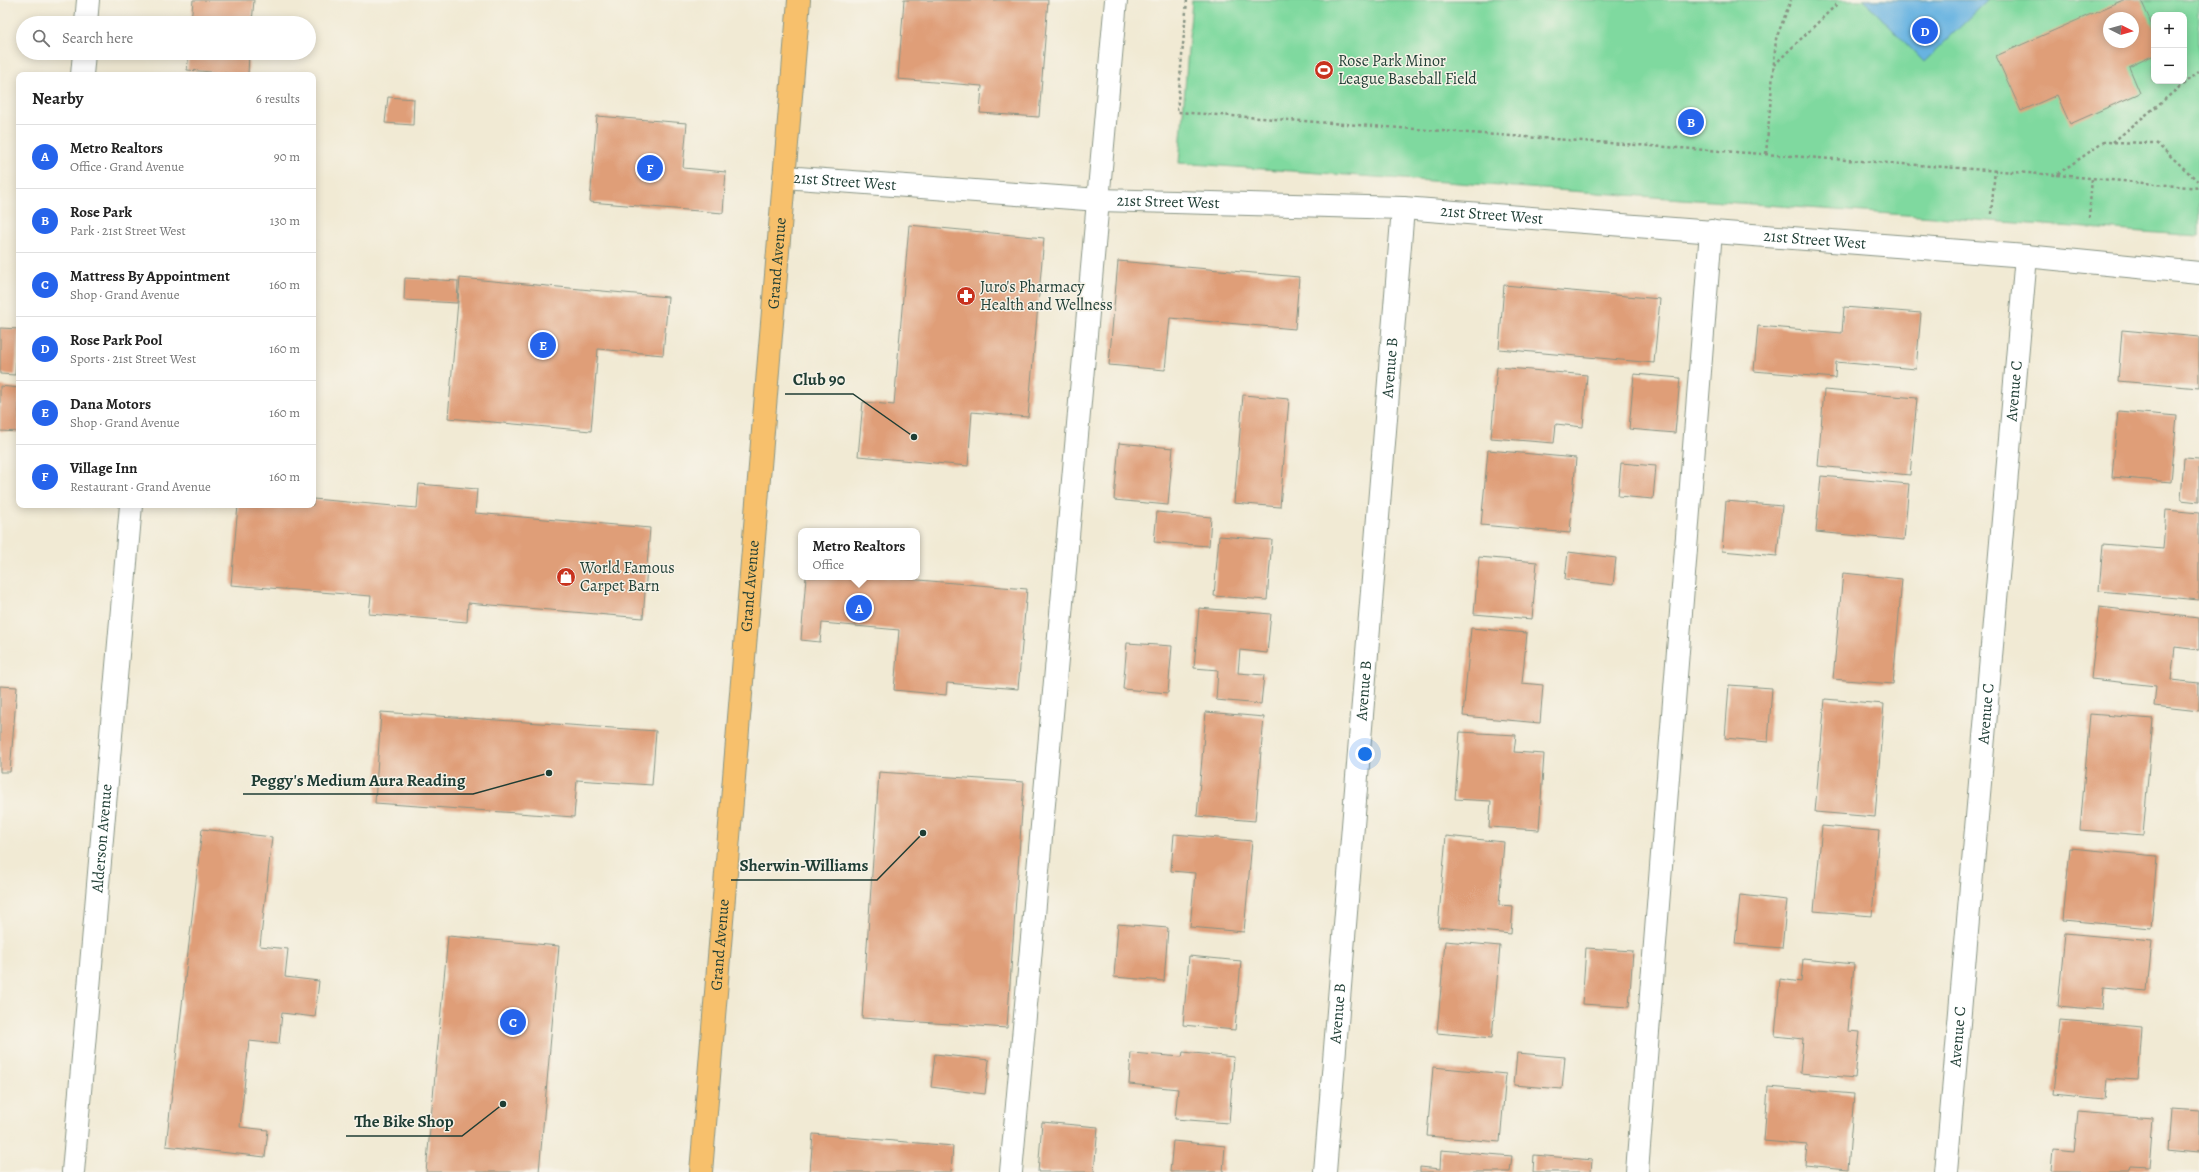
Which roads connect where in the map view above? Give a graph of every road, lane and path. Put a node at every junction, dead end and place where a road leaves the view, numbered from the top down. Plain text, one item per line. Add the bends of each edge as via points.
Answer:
1 (88, 0) edge
2 (799, 0) edge
3 (1116, 0) edge
4 (1187, 0) edge
5 (1791, 0) edge
6 (1838, 3) dead end
7 (87, 16) edge
8 (83, 60) edge
9 (1774, 65) junction
10 (2199, 71) edge
11 (82, 72) edge
12 (2112, 142) junction
13 (1766, 154) junction
14 (1994, 170) junction
15 (2056, 175) junction
16 (784, 177) junction
17 (2092, 178) junction
18 (2199, 182) edge
19 (2199, 188) edge
20 (1099, 200) junction
21 (1402, 208) junction
22 (1991, 214) dead end
23 (2089, 218) dead end
24 (1711, 231) junction
25 (2026, 256) junction
26 (2199, 274) edge
27 (131, 508) edge
28 (73, 1172) edge
29 (701, 1172) edge
30 (1011, 1172) edge
31 (1325, 1172) edge
32 (1637, 1172) edge
33 (1946, 1172) edge

1 - 7 street
2 - 16 main road, Grand Avenue
3 - 20 street
4 - 13 path via 1178,112
5 - 9 path via 1776,39
6 - 9 path
8 - 11 street
9 - 13 path
10 - 12 path
12 - 15 path via 2104,142
12 - 18 path via 2156,143
13 - 14 path
14 - 15 path
14 - 22 path
15 - 17 path
16 - 20 street, 21st Street West
16 - 29 main road, Grand Avenue
17 - 19 path
17 - 23 path
20 - 21 street, 21st Street West
20 - 30 street
21 - 24 street, 21st Street West
21 - 31 street, Avenue B
24 - 25 street, 21st Street West
24 - 32 street
25 - 26 street, 21st Street West
25 - 33 street, Avenue C
27 - 28 street, Alderson Avenue

